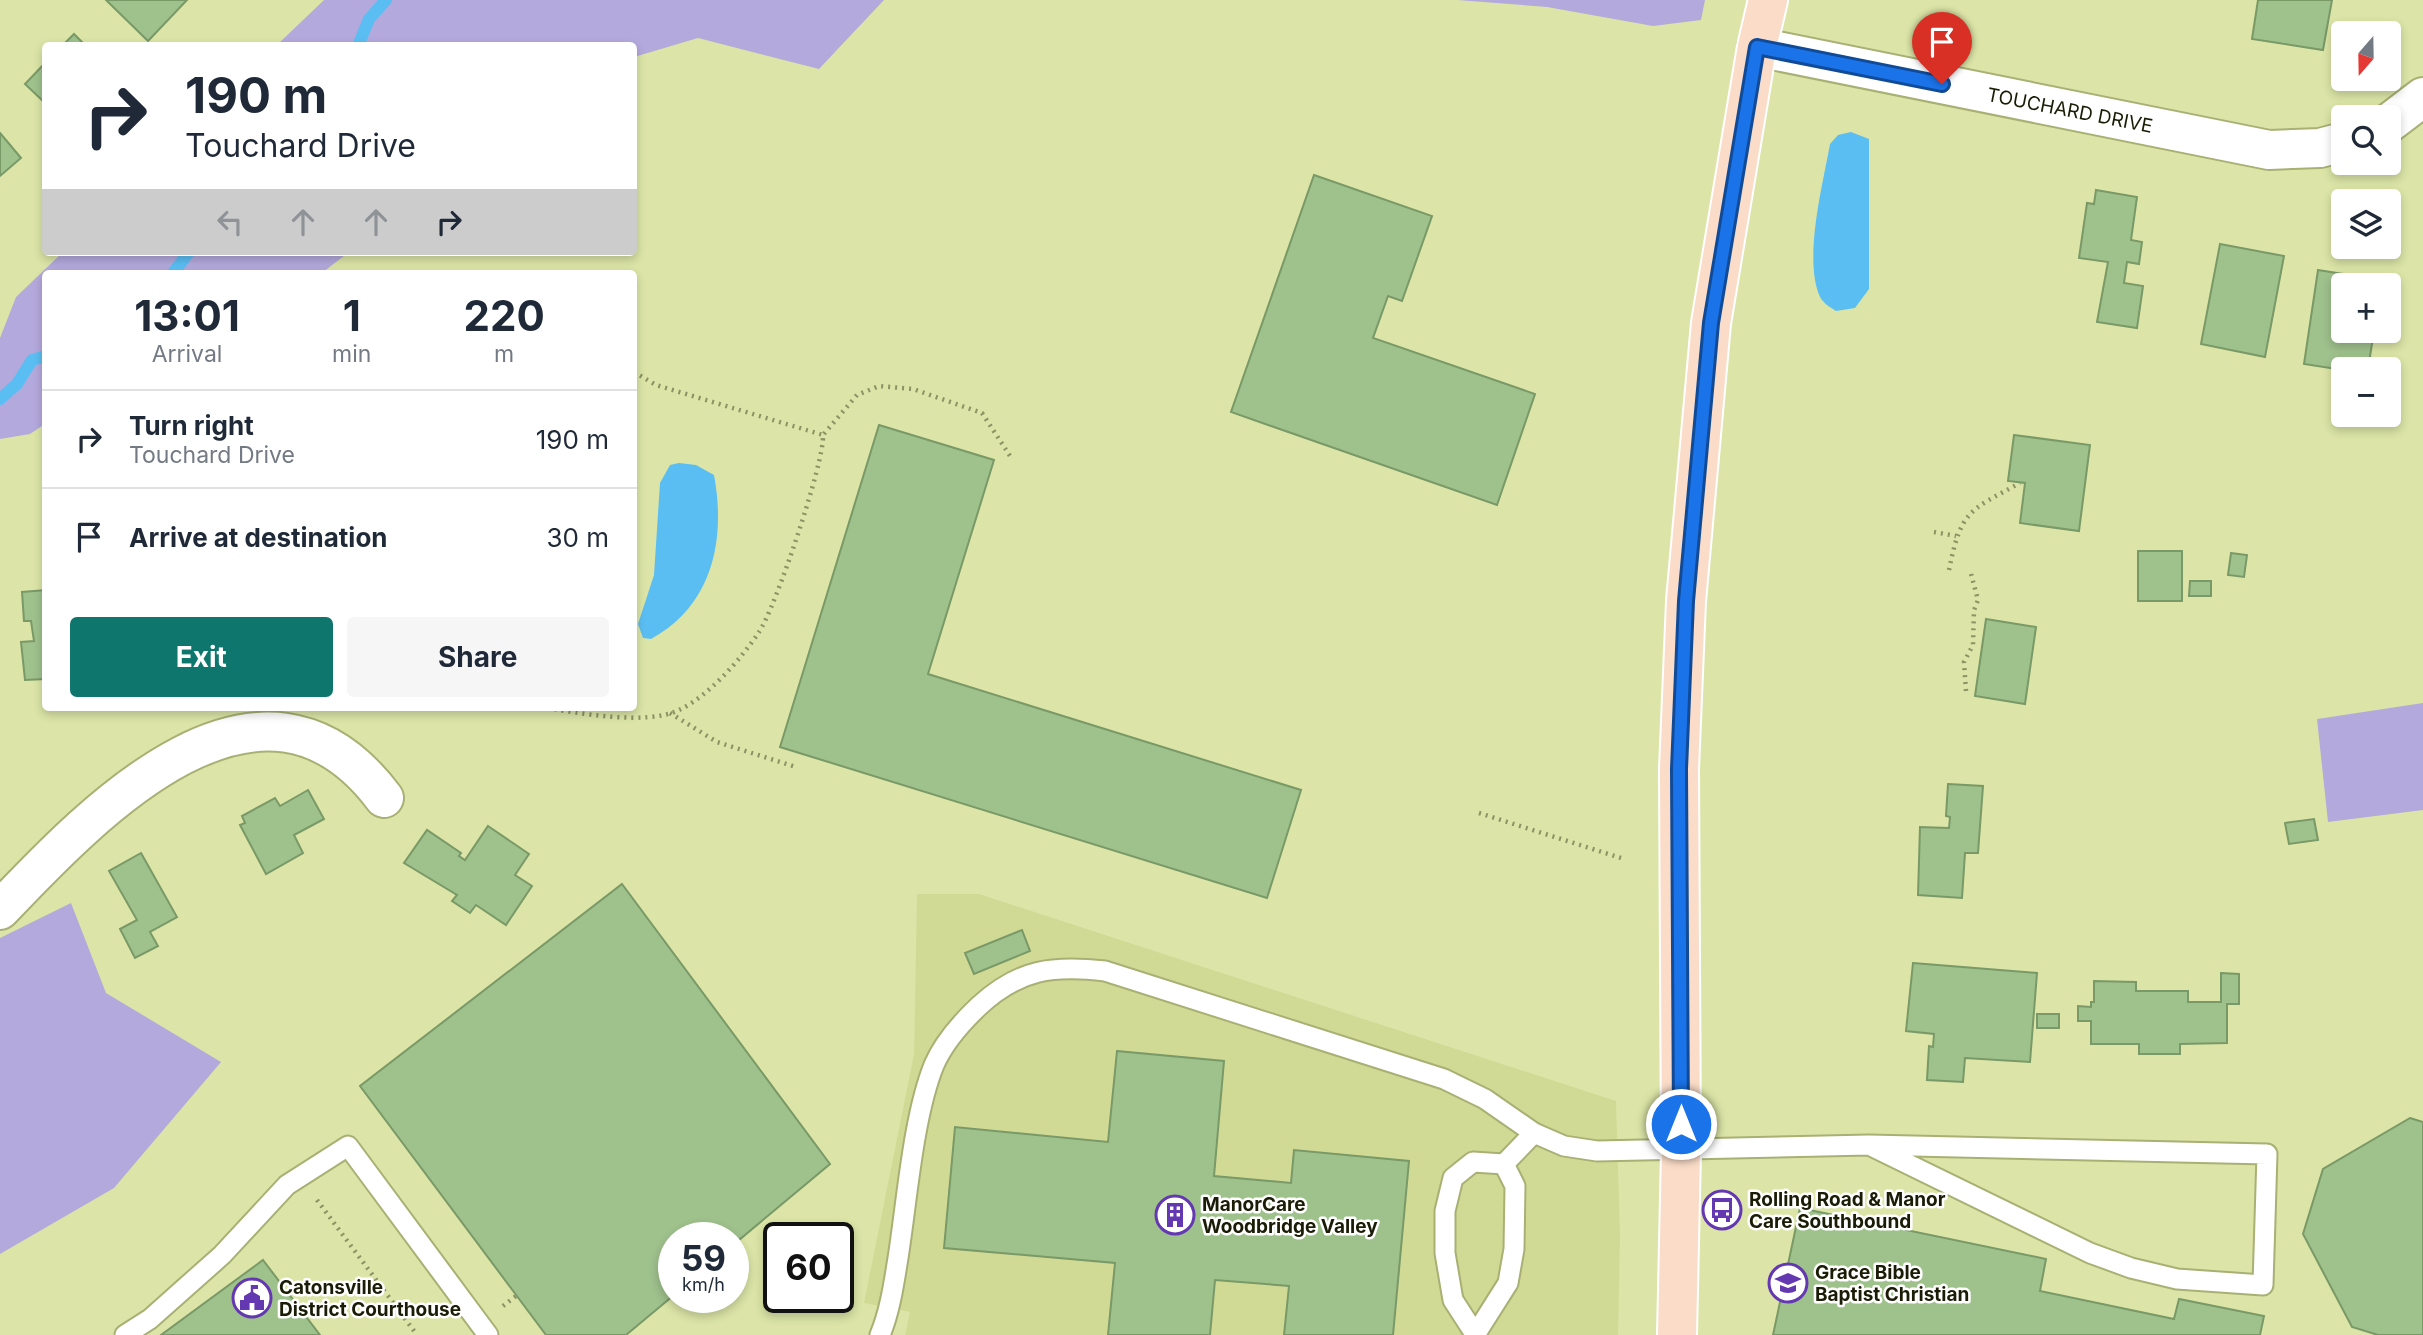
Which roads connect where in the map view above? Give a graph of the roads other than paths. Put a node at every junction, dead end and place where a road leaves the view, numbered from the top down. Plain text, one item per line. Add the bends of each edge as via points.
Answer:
1 (1768, 0) edge
2 (1757, 47) junction
3 (2423, 97) edge
4 (2401, 114) edge
5 (2331, 145) edge
6 (384, 798) dead end
7 (0, 910) edge
8 (1534, 1133) junction
9 (1869, 1145) junction
10 (1681, 1151) junction
11 (1504, 1164) junction
12 (125, 1335) edge
13 (488, 1335) edge
14 (880, 1335) edge
15 (1475, 1335) edge
16 (1677, 1335) edge

1 - 2 main road
2 - 5 street, TOUCHARD DRIVE via 2269,150
2 - 10 main road via 1711,323 1686,601 1679,769
3 - 4 street
6 - 7 street via 364,770 333,748 303,735 268,729 232,734 140,781 94,815
8 - 10 lane via 1564,1146 1597,1151
8 - 11 lane
8 - 14 lane via 1485,1099 1444,1079 1105,971 1065,966 1027,974 992,994 959,1024 935,1064 923,1107 894,1284
9 - 9 lane via 2267,1154 2263,1285 2177,1279 2131,1268 2090,1253
9 - 10 lane
10 - 16 main road
11 - 15 lane via 1515,1186 1514,1249 1508,1283
11 - 15 lane via 1473,1162 1453,1178 1445,1211 1452,1300
12 - 13 lane via 150,1319 222,1255 287,1185 348,1146

